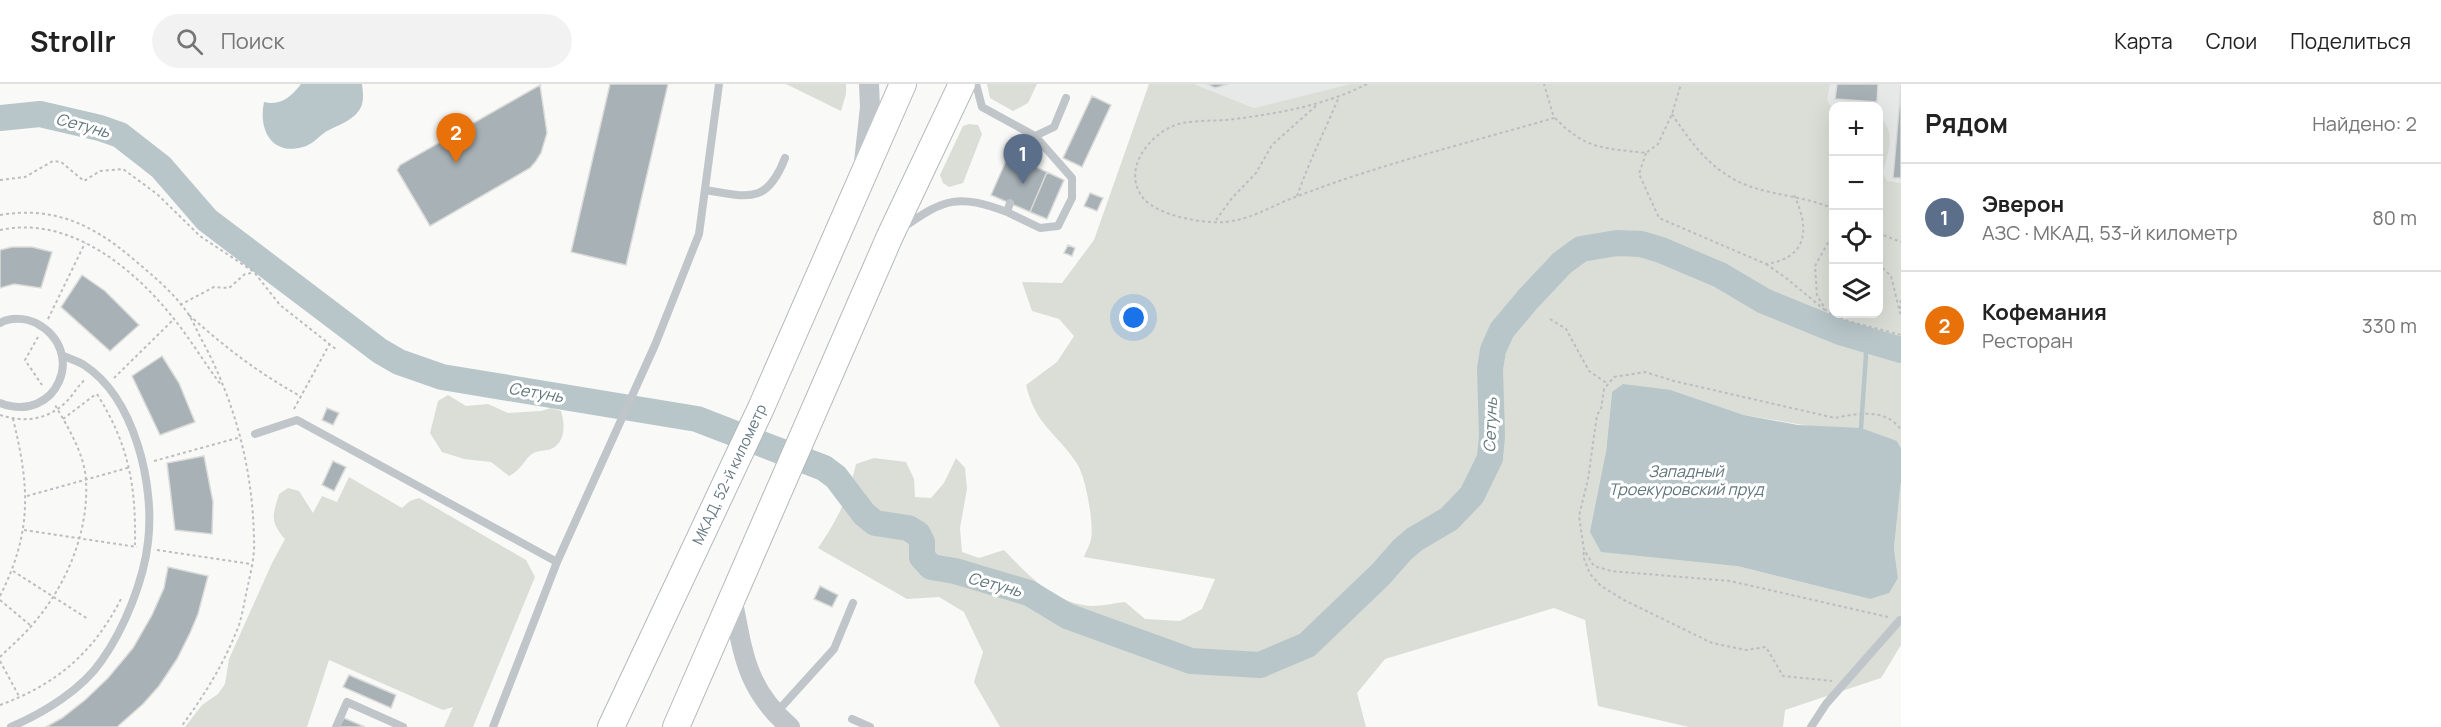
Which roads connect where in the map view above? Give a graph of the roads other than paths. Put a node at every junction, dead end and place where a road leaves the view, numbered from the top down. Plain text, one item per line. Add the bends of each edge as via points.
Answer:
1 (719, 84) edge
2 (724, 84) edge
3 (869, 84) edge
4 (903, 84) edge
5 (962, 84) edge
6 (976, 84) edge
7 (718, 96) junction
8 (1066, 98) dead end
9 (1035, 136) junction
10 (785, 158) dead end
11 (1026, 162) dead end
12 (862, 177) junction
13 (705, 190) junction
14 (1010, 203) dead end
15 (1007, 212) junction
16 (888, 240) junction
17 (0, 323) edge
18 (63, 356) junction
19 (0, 403) edge
20 (255, 434) dead end
21 (557, 562) junction
22 (732, 597) junction
23 (853, 603) dead end
24 (1900, 620) edge
25 (852, 719) dead end
26 (783, 721) edge
27 (11, 727) edge
28 (336, 727) edge
29 (403, 727) edge
30 (493, 727) edge
31 (611, 727) edge
32 (676, 727) edge
33 (870, 727) edge
34 (1811, 727) edge

1 - 7 lane
2 - 7 lane
3 - 12 street
4 - 12 highway, МКАД, 52-й километр
5 - 16 highway
6 - 9 lane via 982,107
7 - 13 lane
8 - 9 lane via 1054,128
9 - 11 lane
9 - 15 lane via 1072,178 1072,198 1058,226 1040,228
10 - 13 lane via 769,189 737,195
12 - 31 highway, МКАД, 52-й километр via 761,408
13 - 21 lane via 699,234 655,345
14 - 15 lane
15 - 16 lane via 961,200 931,207
16 - 22 highway
17 - 18 lane via 30,320 44,327 58,341
18 - 19 lane via 57,385 50,397 25,407
18 - 27 lane via 84,365 106,385 127,417 144,464 148,543 139,584 101,663 70,693
20 - 21 lane via 297,420
21 - 30 lane
22 - 26 street via 752,680 762,699
22 - 32 highway
23 - 26 lane via 834,649
24 - 34 lane via 1826,704
25 - 33 lane
28 - 29 lane via 347,702

